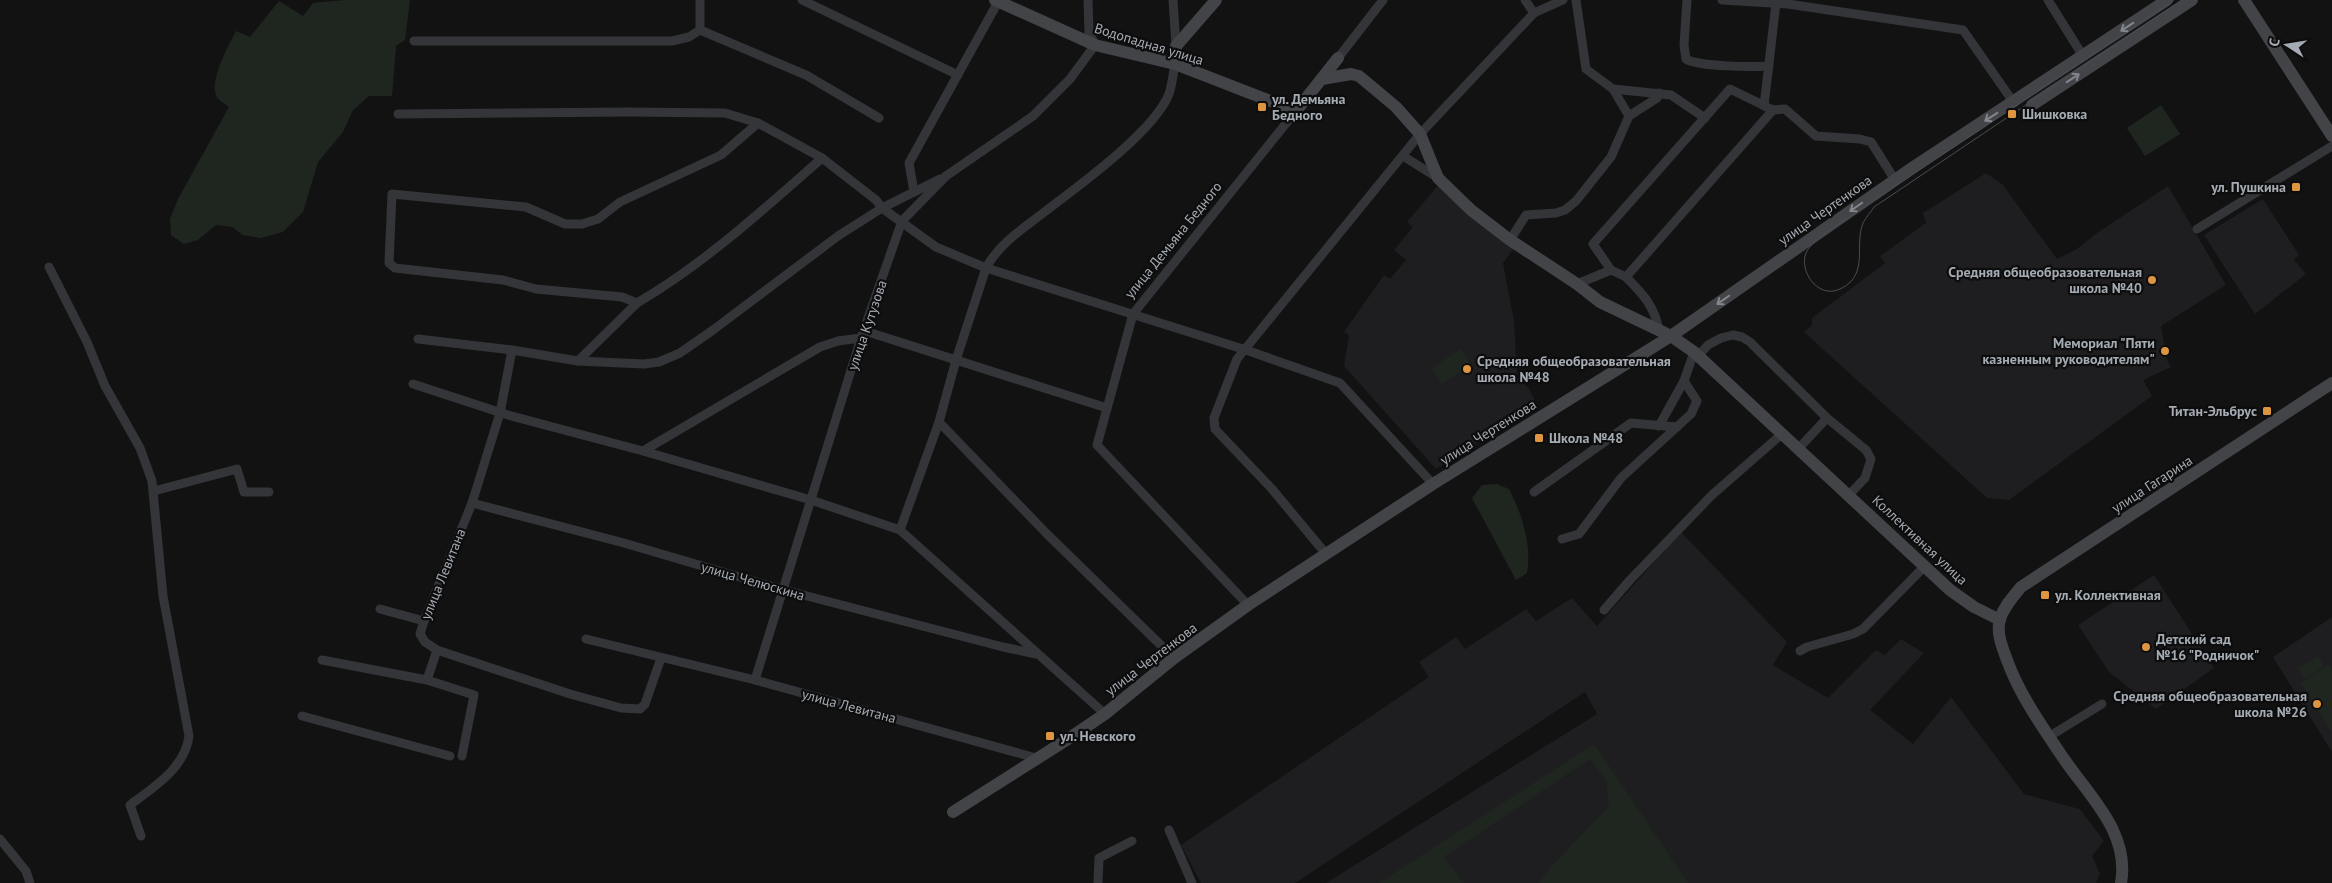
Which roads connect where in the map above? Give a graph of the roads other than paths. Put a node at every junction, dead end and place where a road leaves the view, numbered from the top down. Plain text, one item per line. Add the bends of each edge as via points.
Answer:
1 (700, 0) edge
2 (802, 0) edge
3 (1088, 0) edge
4 (1173, 0) edge
5 (1216, 0) edge
6 (1382, 0) edge
7 (1525, 0) edge
8 (1562, 0) edge
9 (1576, 0) edge
10 (1688, 0) edge
11 (1722, 0) edge
12 (2048, 0) edge
13 (2167, 0) edge
14 (2192, 0) edge
15 (2244, 0) edge
16 (998, 1) edge
17 (1788, 2) edge
18 (1776, 3) junction
19 (1534, 13) junction
20 (700, 30) junction
21 (414, 41) dead end
22 (1095, 45) junction
23 (1176, 46) junction
24 (2083, 56) junction
25 (1338, 58) joint
26 (1175, 64) junction
27 (1769, 66) junction
28 (958, 75) junction
29 (1322, 79) junction
30 (1613, 89) junction
31 (1659, 93) junction
32 (2014, 102) junction
33 (2032, 105) dead end
34 (1768, 108) junction
35 (1296, 111) junction
36 (398, 114) dead end
37 (1629, 116) junction
38 (879, 118) dead end
39 (1705, 118) junction
40 (758, 123) junction
41 (1420, 134) junction
42 (2332, 136) edge
43 (2332, 146) edge
44 (1403, 156) junction
45 (822, 158) junction
46 (946, 176) junction
47 (1438, 178) junction
48 (1895, 180) junction
49 (914, 192) junction
50 (882, 208) junction
51 (902, 221) junction
52 (2197, 229) dead end
53 (1510, 240) junction
54 (49, 267) dead end
55 (986, 268) junction
56 (1611, 270) junction
57 (1626, 277) junction
58 (1577, 284) junction
59 (637, 303) junction
60 (1133, 314) junction
61 (1665, 333) junction
62 (863, 335) junction
63 (418, 339) dead end
64 (512, 350) junction
65 (1246, 350) junction
66 (1696, 354) junction
67 (956, 360) junction
68 (578, 361) junction
69 (1684, 381) junction
70 (2332, 383) edge
71 (413, 384) dead end
72 (1107, 408) junction
73 (500, 413) junction
74 (1827, 418) junction
75 (939, 422) junction
76 (1659, 426) junction
77 (1677, 427) junction
78 (1783, 433) junction
79 (1799, 448) junction
80 (643, 450) junction
81 (1433, 484) junction
82 (154, 491) junction
83 (270, 492) dead end
84 (1534, 492) dead end
85 (1849, 495) junction
86 (811, 500) junction
87 (472, 503) junction
88 (900, 530) junction
89 (1562, 539) dead end
90 (1326, 554) junction
91 (1924, 567) junction
92 (784, 590) junction
93 (1248, 606) junction
94 (380, 609) dead end
95 (1604, 610) dead end
96 (2000, 620) junction
97 (424, 621) junction
98 (586, 639) dead end
99 (437, 650) junction
100 (1800, 652) dead end
101 (1036, 654) junction
102 (662, 658) junction
103 (1174, 658) junction
104 (322, 660) dead end
105 (427, 680) junction
106 (755, 680) junction
107 (2102, 704) dead end
108 (1105, 714) junction
109 (302, 716) dead end
110 (2050, 736) junction
111 (450, 756) dead end
112 (462, 756) dead end
113 (1036, 758) junction
114 (953, 812) dead end
115 (1169, 830) dead end
116 (140, 836) dead end
117 (0, 838) edge
118 (1132, 841) dead end
119 (30, 883) edge
120 (1098, 883) edge
121 (1192, 883) edge
122 (2121, 883) edge

1 - 20 street
2 - 28 street
3 - 22 street via 1089,32
4 - 23 street
5 - 23 street
6 - 25 street, улица Демьяна Бедного
7 - 19 street
8 - 19 street
9 - 30 street via 1586,69
10 - 27 street via 1686,58 1700,63 1747,68
11 - 18 street
12 - 24 street
13 -> 24 street, улица Чертенкова
33 -> 14 street
15 - 42 street
16 - 22 street, Водопадная улица
16 - 28 street
17 - 18 street
17 - 32 street via 1963,30
18 - 27 street
19 - 41 street
20 - 21 street via 672,41
20 - 38 street via 806,75
22 - 26 street, Водопадная улица
22 - 46 street, улица Кутузова via 1070,79 1033,116
23 - 26 street
24 - 32 street, улица Чертенкова
25 - 29 street, улица Демьяна Бедного
26 - 35 street, Водопадная улица
26 - 55 street via 1169,94 1155,116 1100,169 1008,239
27 - 34 street
28 - 49 street via 909,163
29 - 35 street, улица Демьяна Бедного
29 - 41 street via 1351,74 1358,76 1396,107
30 - 31 street
30 - 37 street
31 - 37 street via 1657,98
31 - 39 street via 1671,94
32 -> 48 street, улица Чертенкова
34 - 39 street via 1730,90
34 - 48 street via 1785,109 1816,136 1871,142
34 - 57 street
35 - 60 street, улица Демьяна Бедного
36 - 40 street via 725,113
37 - 53 street via 1611,157 1576,201 1556,213 1526,216
39 - 56 street via 1593,244
40 - 45 street
40 - 59 street via 721,155 620,202 598,219 582,224 565,224 526,207 392,194 389,263 395,268 503,280 536,290 622,297
41 - 44 street
41 - 47 street
43 - 52 street
44 - 47 street
44 - 65 street
45 - 50 street
45 - 59 street via 667,286
46 - 49 street
46 - 51 street, улица Кутузова
47 - 53 street, Коллективная улица via 1471,210
48 -> 61 street, улица Чертенкова
49 - 50 street
50 - 51 street
50 - 68 street via 838,236 680,353 644,364
51 - 55 street via 936,247
51 - 62 street, улица Кутузова
53 - 58 street, Коллективная улица
54 - 82 street via 105,386 140,448
55 - 60 street
55 - 67 street
56 - 57 street
56 - 58 street
57 - 61 street via 1653,309
58 - 61 street, Коллективная улица via 1600,302
59 - 68 street
60 - 65 street
60 - 72 street, улица Демьяна Бедного
61 - 66 street, Коллективная улица
61 - 81 street, улица Чертенкова
62 - 67 street
62 - 80 street via 820,347
62 - 86 street, улица Кутузова
63 - 64 street
64 - 68 street
64 - 73 street, улица Левитана
65 - 81 street via 1340,383
65 - 90 street via 1237,359 1217,409 1215,429 1272,489
66 - 69 street
66 - 74 street via 1715,340 1734,335 1742,337 1762,351
66 - 78 street, Коллективная улица
67 - 72 street
67 - 75 street
69 - 76 street
69 - 77 street via 1697,402 1691,414
70 - 96 street, улица Гагарина via 2021,587
71 - 73 street
72 - 93 street, улица Демьяна Бедного via 1098,445
73 - 80 street
73 - 87 street, улица Левитана
74 - 79 street
74 - 85 street via 1866,450 1871,459 1865,478
75 - 88 street
75 - 103 street via 1046,533
76 - 77 street
76 - 84 street via 1631,423
77 - 89 street via 1621,478 1579,534
78 - 79 street, Коллективная улица
78 - 95 street via 1712,496
79 - 85 street, Коллективная улица
80 - 86 street
81 - 90 street, улица Чертенкова
82 - 83 street via 237,469 244,492
82 - 116 street via 163,596 188,736 187,749 176,766 130,805
85 - 91 street, Коллективная улица
86 - 88 street
86 - 92 street, улица Кутузова
87 - 92 street, улица Челюскина
87 - 97 street, улица Левитана
88 - 101 street
90 - 93 street, улица Чертенкова
91 - 96 street, Коллективная улица via 1974,607
91 - 100 street via 1863,629
92 - 101 street, улица Челюскина
92 - 106 street, улица Кутузова
93 - 103 street, улица Чертенкова
94 - 97 street
96 - 110 street via 2000,642 2012,675
97 - 99 street, улица Левитана via 420,634
98 - 102 street, улица Левитана
99 - 102 street, улица Левитана via 621,708 640,709 645,704
99 - 105 street
101 - 108 street
102 - 106 street, улица Левитана
103 - 108 street, улица Чертенкова
104 - 105 street
105 - 112 street via 474,695
106 - 113 street, улица Левитана
107 - 110 street
108 - 113 street, улица Чертенкова
109 - 111 street
110 - 122 street via 2114,830 2123,860
113 - 114 street, улица Чертенкова
115 - 121 street
117 - 119 street via 26,871
118 - 120 street via 1098,858

